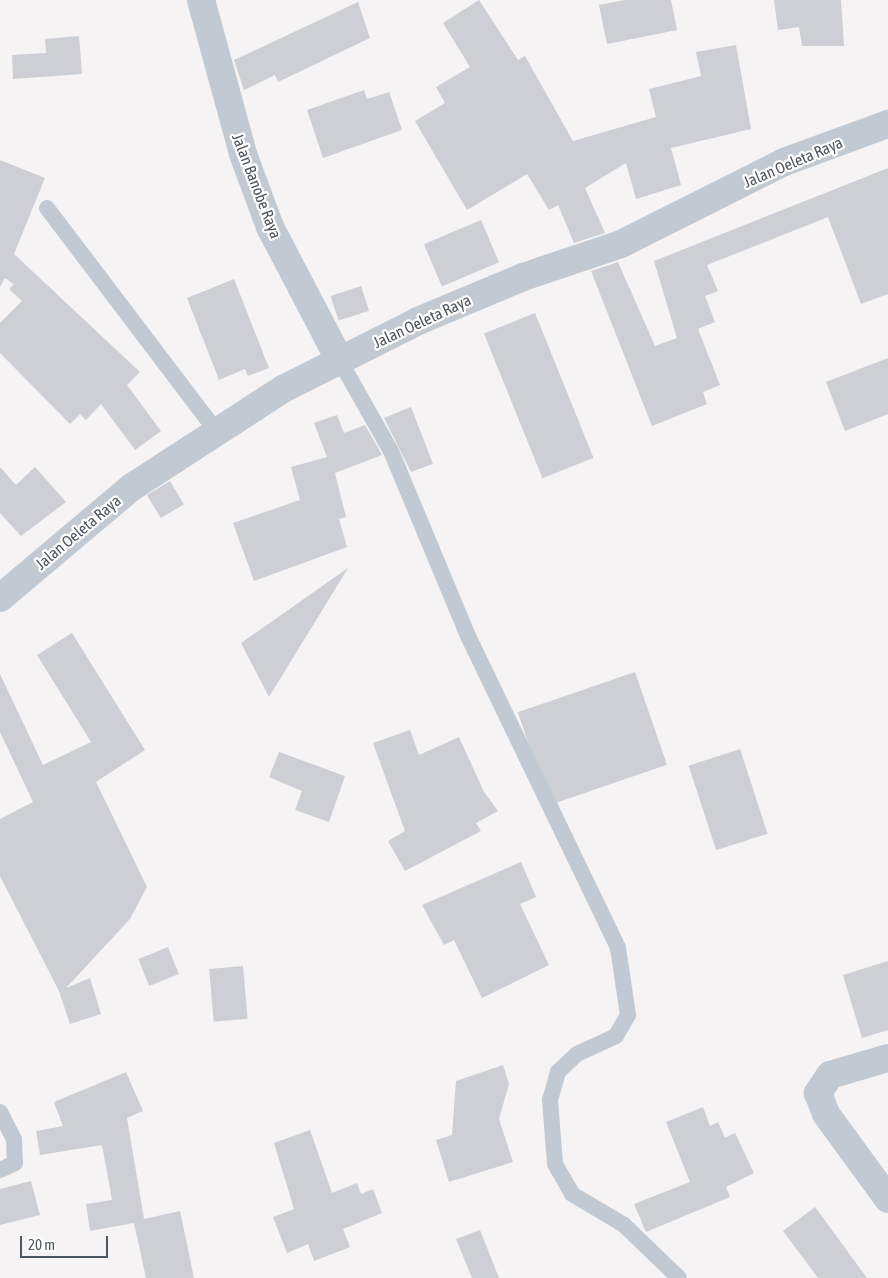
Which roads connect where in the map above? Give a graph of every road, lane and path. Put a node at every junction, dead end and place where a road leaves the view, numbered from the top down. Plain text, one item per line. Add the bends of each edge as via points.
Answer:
1 (202, 0) edge
2 (888, 124) edge
3 (47, 208) dead end
4 (340, 361) junction
5 (217, 432) junction
6 (0, 598) edge
7 (888, 1058) edge
8 (0, 1112) edge
9 (0, 1170) edge
10 (888, 1199) edge
11 (679, 1278) edge

1 - 4 street, Jalan Banobe Raya via 253,182 270,227
2 - 4 street, Jalan Oeleta Raya via 784,162 621,244 523,277 418,321
3 - 5 lane
4 - 5 street, Jalan Oeleta Raya via 283,389
4 - 11 lane via 391,451 468,636 618,948 628,1015 616,1036 577,1054 558,1072 550,1100 554,1164 572,1194 624,1225
5 - 6 street, Jalan Oeleta Raya via 132,487
7 - 10 street via 830,1075 818,1094 826,1114
8 - 9 lane via 14,1139 15,1164

